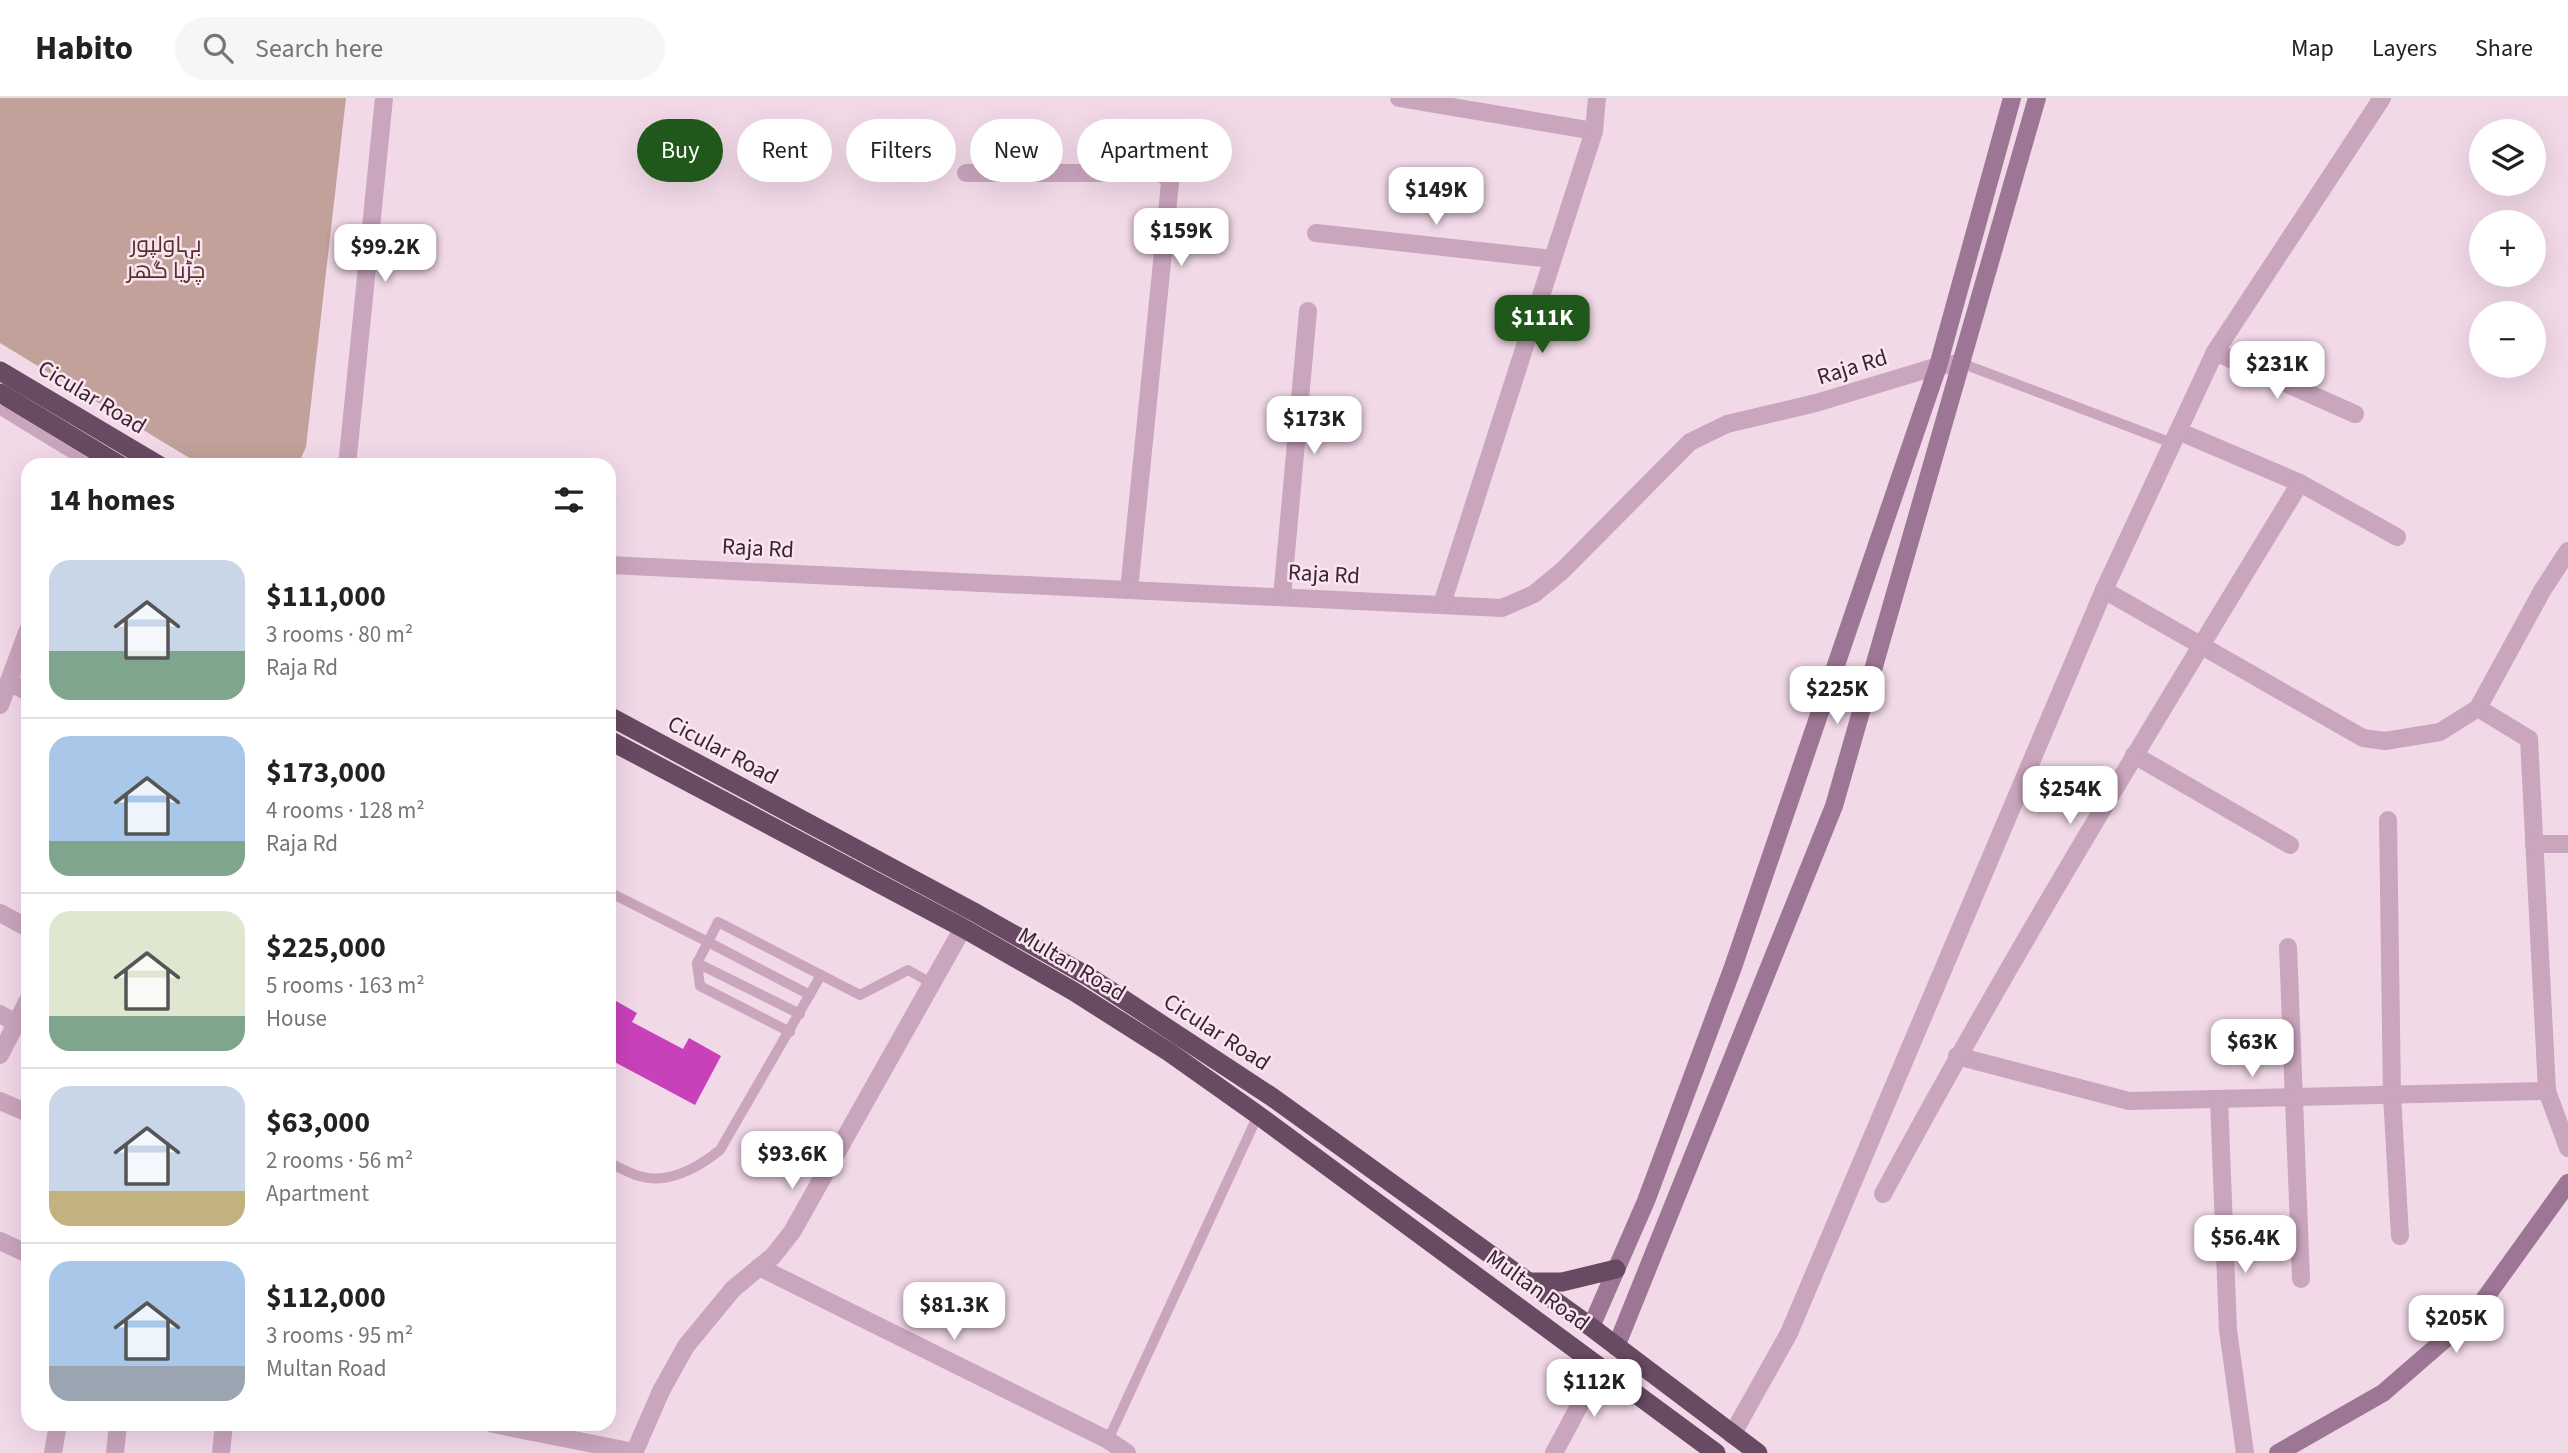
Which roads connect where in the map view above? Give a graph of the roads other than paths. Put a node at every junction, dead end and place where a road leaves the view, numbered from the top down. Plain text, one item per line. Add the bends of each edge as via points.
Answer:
1 (384, 98) edge
2 (1399, 98) edge
3 (1597, 98) edge
4 (2012, 98) edge
5 (2037, 98) edge
6 (2382, 98) edge
7 (1594, 131) junction
8 (966, 173) dead end
9 (1316, 233) dead end
10 (1552, 259) junction
11 (1308, 311) dead end
12 (2215, 352) junction
13 (1961, 363) junction
14 (1938, 366) junction
15 (0, 371) edge
16 (0, 393) edge
17 (0, 410) edge
18 (2355, 414) dead end
19 (2175, 437) junction
20 (79, 458) edge
21 (108, 458) edge
22 (147, 458) edge
23 (348, 458) edge
24 (2300, 483) junction
25 (2397, 537) dead end
26 (2568, 551) edge
27 (616, 565) edge
28 (1129, 590) junction
29 (2104, 590) junction
30 (1282, 597) junction
31 (1442, 604) junction
32 (2201, 646) junction
33 (21, 650) edge
34 (9, 682) junction
35 (21, 688) edge
36 (0, 705) edge
37 (2478, 708) junction
38 (616, 720) edge
39 (616, 744) edge
40 (2134, 755) junction
41 (2388, 820) dead end
42 (2534, 844) junction
43 (2568, 844) edge
44 (2290, 845) dead end
45 (616, 896) edge
46 (0, 913) edge
47 (21, 924) edge
48 (963, 928) junction
49 (708, 942) junction
50 (2288, 947) dead end
51 (697, 963) junction
52 (821, 975) junction
53 (931, 983) junction
54 (810, 995) junction
55 (21, 1013) edge
56 (0, 1014) edge
57 (800, 1014) junction
58 (16, 1023) junction
59 (790, 1032) junction
60 (0, 1055) edge
61 (1957, 1056) junction
62 (2547, 1091) junction
63 (2392, 1095) junction
64 (1272, 1097) junction
65 (2294, 1097) junction
66 (2219, 1099) junction
67 (0, 1101) edge
68 (21, 1110) edge
69 (1258, 1115) junction
70 (2568, 1148) edge
71 (616, 1166) edge
72 (2568, 1183) edge
73 (1883, 1195) dead end
74 (2400, 1236) dead end
75 (0, 1241) edge
76 (21, 1251) edge
77 (759, 1268) junction
78 (1616, 1269) junction
79 (2301, 1279) dead end
80 (1529, 1282) junction
81 (1591, 1327) junction
82 (1616, 1347) junction
83 (1600, 1367) junction
84 (57, 1431) edge
85 (117, 1431) edge
86 (224, 1431) edge
87 (528, 1431) edge
88 (1732, 1435) junction
89 (1108, 1440) junction
90 (634, 1452) edge
91 (53, 1453) edge
92 (115, 1453) edge
93 (221, 1453) edge
94 (1127, 1453) edge
95 (1554, 1453) edge
96 (1716, 1453) edge
97 (1758, 1453) edge
98 (2245, 1453) edge
99 (2278, 1453) edge

1 - 23 street
2 - 7 street
3 - 7 street
4 - 14 main road
5 - 13 main road
6 - 12 street
7 - 10 street
8 - 28 street via 1158,173 1170,183
9 - 10 street
10 - 31 street
11 - 30 street
12 - 18 street
12 - 19 street
13 - 14 street, Raja Rd
13 - 19 lane
13 - 82 main road via 1834,806
14 - 31 street, Raja Rd via 1727,424 1690,442 1534,594 1502,608
14 - 78 main road via 1733,967
15 - 22 highway, Cicular Road
16 - 21 highway
17 - 20 lane
19 - 24 street
19 - 29 street
24 - 25 street
24 - 32 street
26 - 37 street
27 - 28 street, Raja Rd
28 - 30 street, Raja Rd
29 - 32 street
29 - 88 street via 1789,1333
30 - 31 street, Raja Rd
32 - 37 street via 2363,738 2385,741 2440,732
32 - 40 street
33 - 34 street
34 - 35 street
34 - 36 street
37 - 42 street via 2529,739
38 - 64 highway, Cicular Road via 1090,978
39 - 48 highway, Multan Road
40 - 44 street
40 - 61 street
41 - 63 street
42 - 43 street
42 - 62 street
45 - 49 lane
46 - 47 street
48 - 53 street
48 - 69 highway, Multan Road via 1073,991
49 - 51 lane
49 - 52 lane via 718,922
49 - 54 lane
50 - 65 street
51 - 57 lane
51 - 59 lane via 699,986
52 - 53 lane via 860,995 908,970
52 - 54 lane
53 - 77 street via 792,1232
54 - 57 lane
55 - 58 street
56 - 58 street
57 - 59 lane
58 - 60 street
59 - 71 lane via 720,1150 705,1162 676,1174 650,1177
61 - 66 street via 2129,1101
61 - 73 street
62 - 63 street
62 - 70 street
63 - 65 street
63 - 74 street
64 - 69 highway
64 - 80 highway, Cicular Road
65 - 66 street
65 - 79 street
66 - 98 street via 2228,1330
67 - 68 street
69 - 83 highway, Multan Road
69 - 89 lane
72 - 99 main road via 2473,1315 2383,1392
75 - 76 street
77 - 89 street
77 - 90 street via 733,1289 687,1346
78 - 80 highway via 1562,1282
78 - 81 main road
80 - 81 highway, Cicular Road
81 - 82 highway, Cicular Road
82 - 88 highway, Cicular Road
83 - 95 street
83 - 96 highway, Multan Road
84 - 91 street
85 - 92 street
86 - 93 street
87 - 90 street
88 - 97 highway, Cicular Road
89 - 94 street

